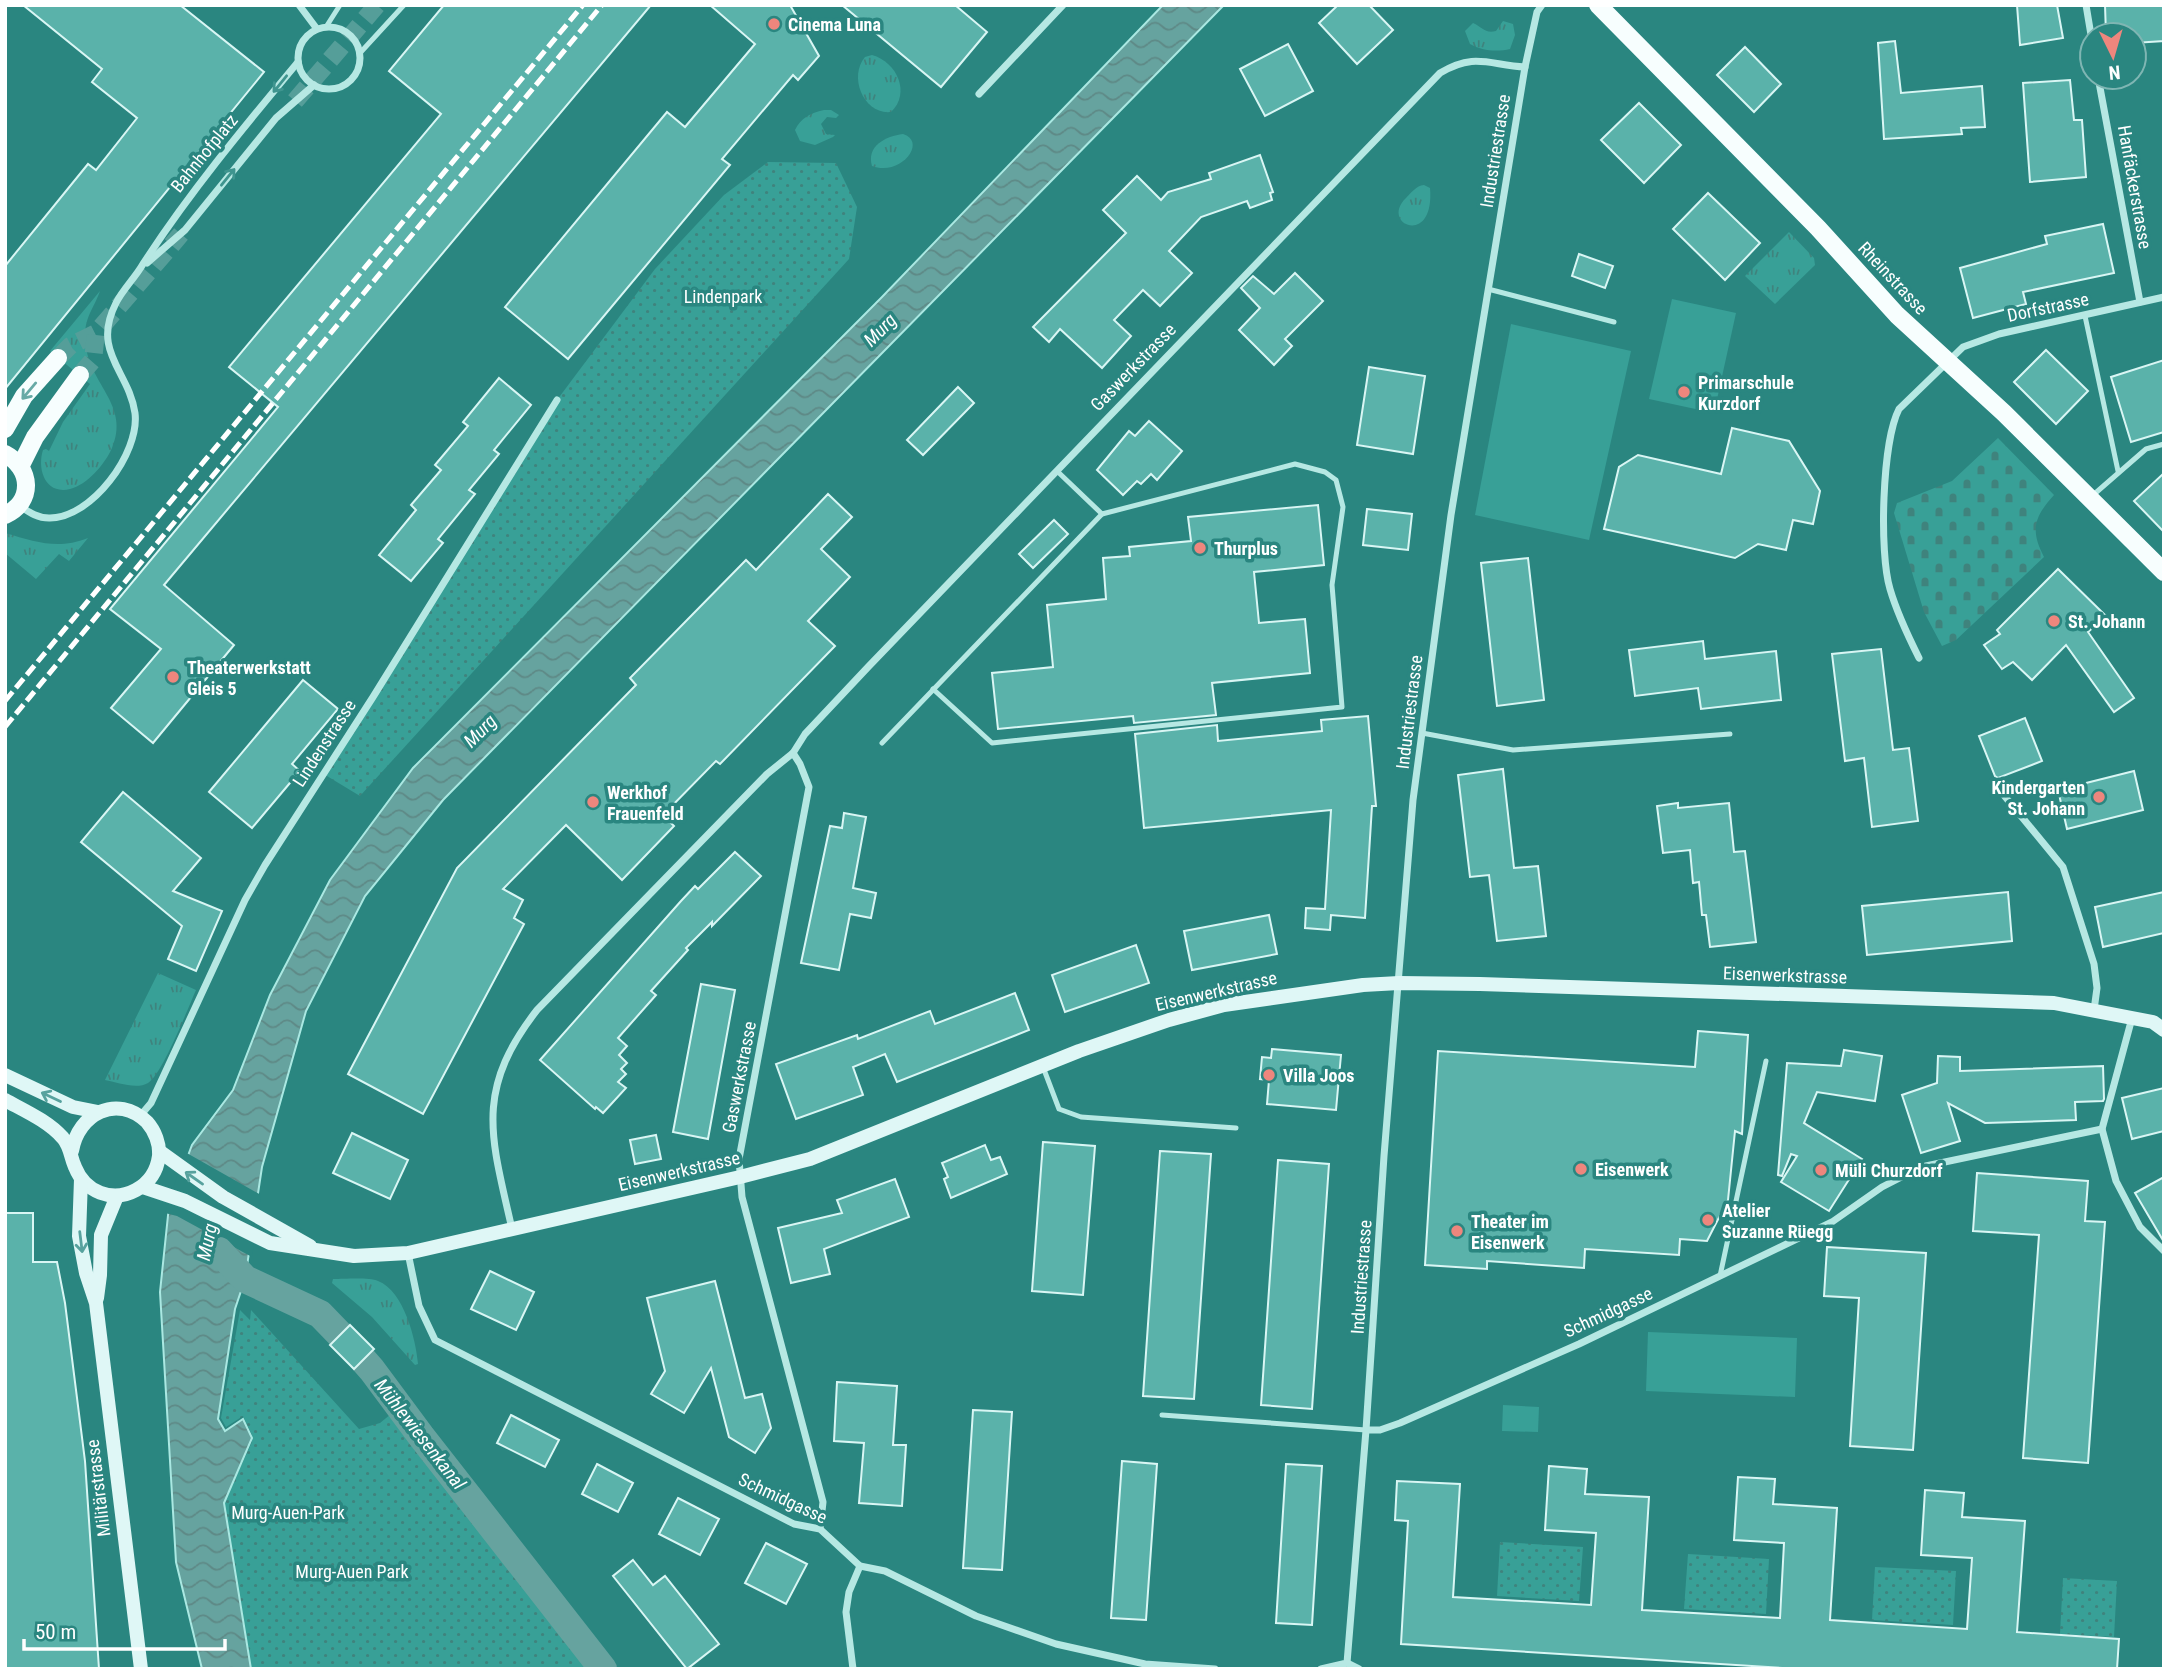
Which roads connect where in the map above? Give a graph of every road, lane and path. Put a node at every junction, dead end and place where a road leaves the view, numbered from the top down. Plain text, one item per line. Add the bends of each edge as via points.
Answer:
1 (299, 5) edge
2 (340, 5) edge
3 (404, 5) edge
4 (1063, 5) edge
5 (1542, 5) edge
6 (1598, 5) edge
7 (326, 27) junction
8 (317, 29) junction
9 (360, 53) junction
10 (298, 62) junction
11 (1525, 66) junction
12 (314, 85) junction
13 (2101, 91) edge
14 (979, 94) dead end
15 (141, 268) junction
16 (1488, 289) junction
17 (2164, 297) edge
18 (2140, 302) junction
19 (2085, 316) junction
20 (1614, 322) dead end
21 (58, 358) tunnel mouth
22 (1947, 362) junction
23 (80, 376) tunnel mouth
24 (557, 400) dead end
25 (5, 429) edge
26 (2164, 443) edge
27 (5, 454) edge
28 (21, 465) junction
29 (1056, 471) junction
30 (2118, 471) junction
31 (2090, 498) junction
32 (12, 510) edge
33 (1102, 514) junction
34 (2164, 572) edge
35 (1919, 658) dead end
36 (933, 689) junction
37 (1422, 733) junction
38 (1730, 734) dead end
39 (882, 743) dead end
40 (793, 753) junction
41 (1993, 782) dead end
42 (1399, 982) junction
43 (2094, 1010) junction
44 (2132, 1018) junction
45 (2160, 1023) edge
46 (1766, 1061) dead end
47 (1043, 1066) junction
48 (5, 1076) edge
49 (5, 1100) edge
50 (98, 1112) junction
51 (140, 1116) junction
52 (1236, 1128) dead end
53 (2102, 1129) junction
54 (72, 1151) junction
55 (163, 1154) junction
56 (740, 1177) junction
57 (81, 1179) junction
58 (148, 1188) junction
59 (117, 1196) junction
60 (512, 1229) junction
61 (2164, 1251) edge
62 (320, 1252) junction
63 (408, 1253) junction
64 (1720, 1276) junction
65 (96, 1303) junction
66 (1162, 1415) dead end
67 (1366, 1430) junction
68 (820, 1530) junction
69 (860, 1566) junction
70 (1347, 1666) edge
71 (141, 1669) edge
72 (853, 1669) edge
73 (1215, 1669) edge
74 (1321, 1669) edge
75 (1359, 1669) edge

1 - 8 street
2 - 7 lane
3 - 9 lane
4 - 14 street
5 - 11 street, Industriestrasse
6 - 22 main road, Rheinstrasse
7 - 8 street
7 - 9 street via 352,36
8 - 10 street via 302,42
9 - 12 street via 358,68 348,82 331,89
10 - 12 street
10 -> 15 street, Bahnhofplatz via 171,220
11 - 16 street, Industriestrasse
11 - 29 street, Gaswerkstrasse via 1468,61 1440,73
15 -> 12 street, Bahnhofplatz via 185,230 276,118
13 - 18 street, Hanfäckerstrasse
15 - 32 street, Bahnhofplatz via 115,304 108,330 113,361 135,413 135,433 124,460 107,483 72,513 48,518
16 - 20 lane
16 - 37 street, Industriestrasse via 1452,503
17 - 18 street, Dorfstrasse
18 - 19 street, Dorfstrasse
19 - 22 street, Dorfstrasse via 1999,334 1964,347
19 - 30 lane
21 -> 25 main road via 24,396
22 - 31 main road, Rheinstrasse
22 - 35 street, Dorfstrasse via 1894,419 1882,510 1889,586
23 - 28 main road via 35,437
24 - 51 street, Lindenstrasse via 265,865 151,1103
26 - 30 lane via 2146,449
27 - 28 main road
28 - 32 main road via 27,484
29 - 33 lane
29 - 40 street, Gaswerkstrasse via 805,734
30 - 31 lane
31 - 34 main road, Rheinstrasse
33 - 36 lane
33 - 36 lane via 1295,464 1336,480 1343,507 1332,585 1342,708 992,743
36 - 39 lane
37 - 38 lane via 1513,750
37 - 42 street, Industriestrasse
40 - 56 street, Gaswerkstrasse via 809,787 739,1159
40 - 60 street, Gaswerkstrasse via 597,948 516,1037 503,1064 492,1118 492,1140
41 - 43 street via 2063,867 2094,964
42 - 43 main road, Eisenwerkstrasse via 2054,1003
42 - 47 main road, Eisenwerkstrasse via 1224,1006 1169,1020
42 - 67 street, Industriestrasse
43 - 44 main road, Eisenwerkstrasse
44 - 45 main road, Eisenwerkstrasse
44 - 53 street
46 - 64 lane
47 - 52 lane via 1059,1109 1081,1117
47 - 56 main road, Eisenwerkstrasse via 822,1154
50 -> 48 main road via 73,1107
49 - 54 main road via 37,1118
50 - 51 main road via 126,1110
50 - 54 main road via 79,1128
51 - 55 main road via 156,1135
53 - 61 street via 2116,1181 2140,1227
53 - 64 street, Schmidgasse via 1921,1167 1882,1186 1832,1222
54 - 57 main road
55 - 58 main road
62 -> 55 main road, Eisenwerkstrasse via 223,1197
56 - 60 main road, Eisenwerkstrasse
56 - 68 street, Gaswerkstrasse via 823,1502
57 - 59 main road via 97,1192
57 -> 65 main road, Militärstrasse via 79,1236
58 - 59 main road
58 - 62 main road, Eisenwerkstrasse via 270,1243
59 - 65 main road, Militärstrasse via 101,1236
60 - 63 main road, Eisenwerkstrasse
62 - 63 main road, Eisenwerkstrasse via 354,1256
63 - 68 street, Schmidgasse via 419,1307 435,1340 794,1524
64 - 67 street, Schmidgasse via 1400,1423
65 - 71 main road, Militärstrasse
66 - 67 lane
67 - 70 street
68 - 69 street, Schmidgasse
69 - 72 street via 846,1612
69 - 73 street, Schmidgasse via 885,1571 976,1616 1056,1644 1136,1663
70 - 74 street
70 - 75 street

